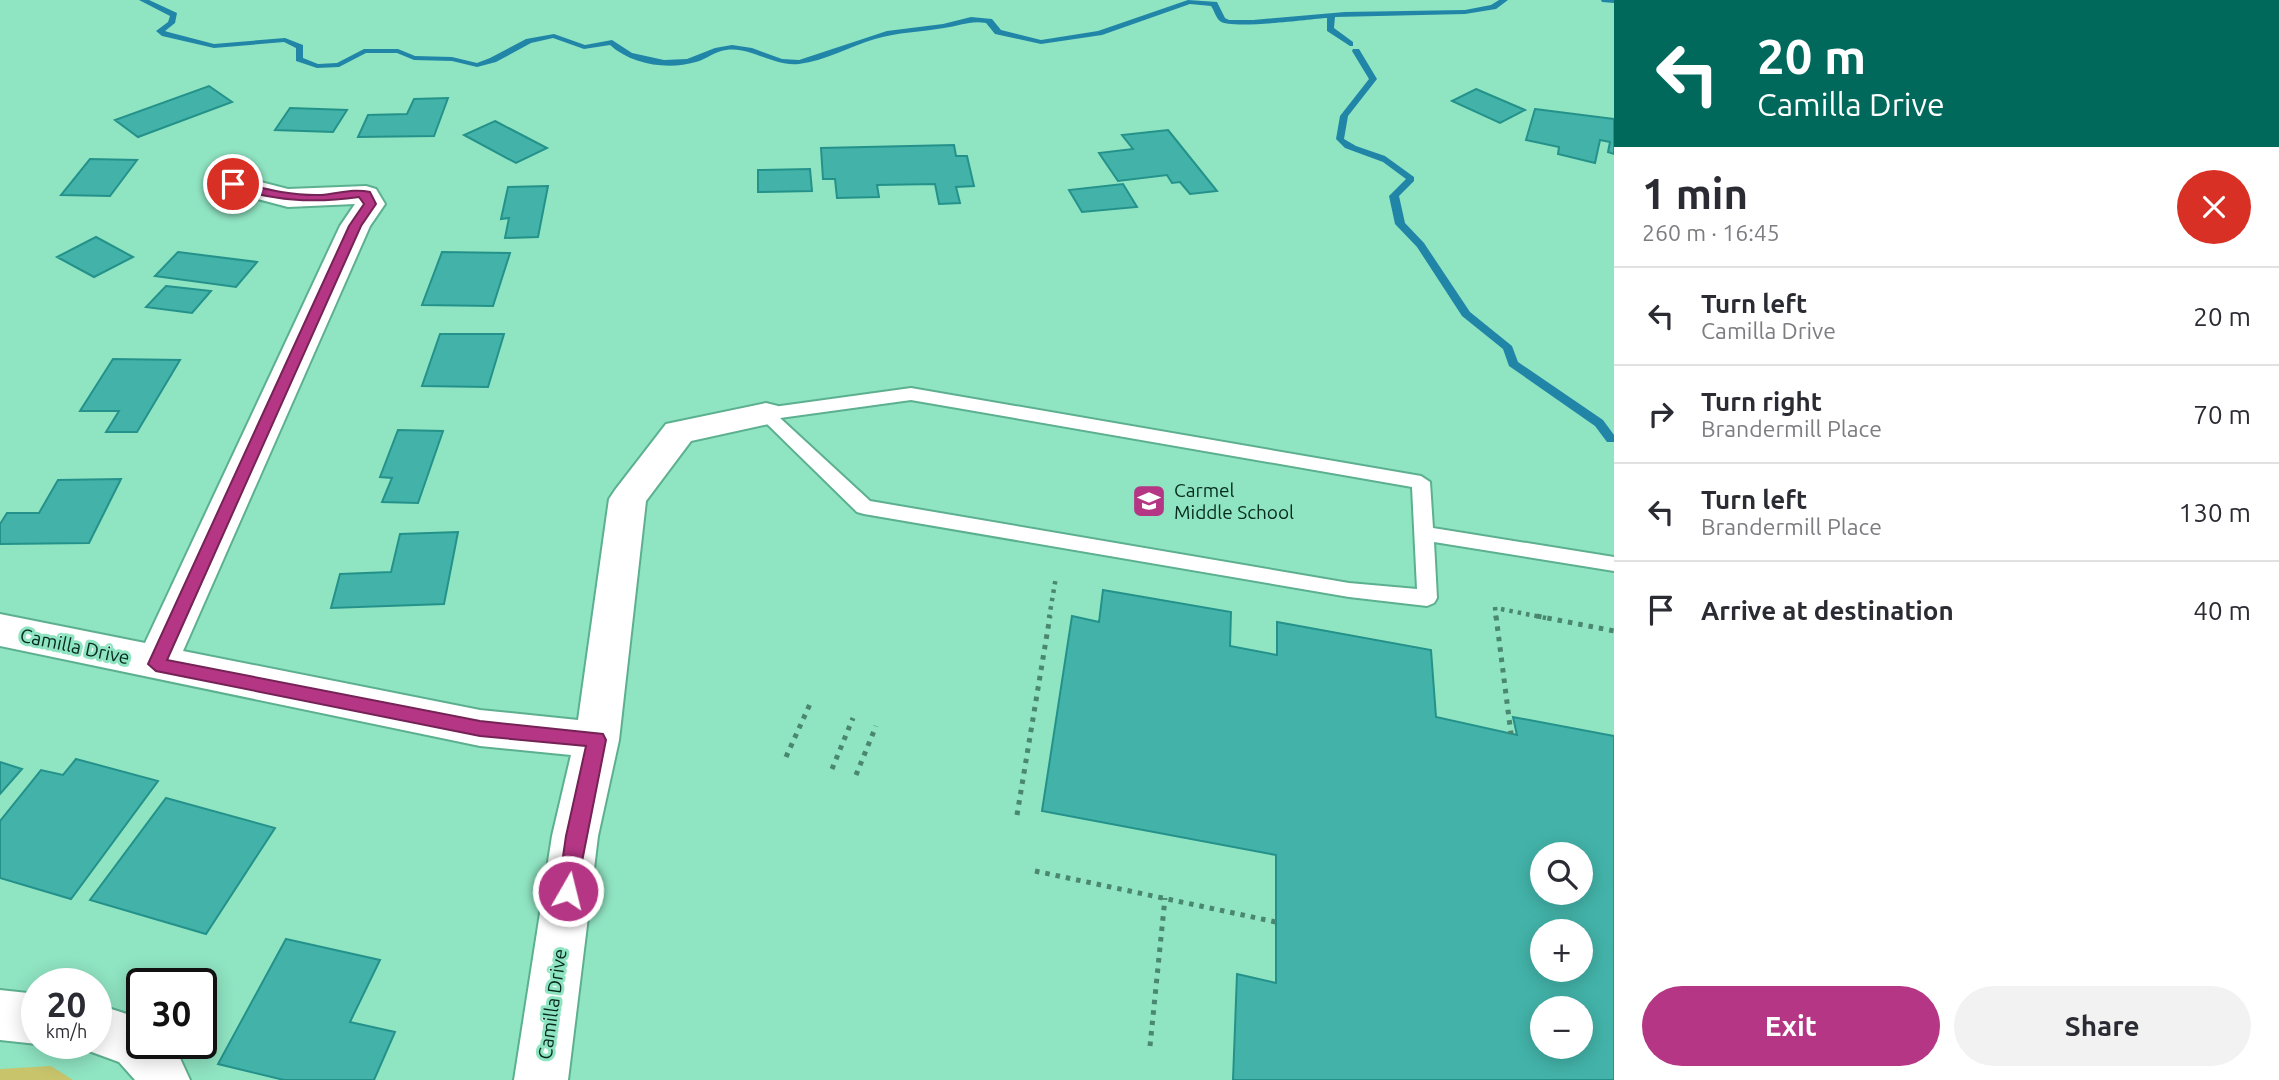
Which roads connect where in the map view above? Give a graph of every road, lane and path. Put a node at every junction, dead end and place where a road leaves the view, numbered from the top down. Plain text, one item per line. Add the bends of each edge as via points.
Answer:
1 (233, 184) dead end
2 (766, 414) junction
3 (1424, 533) junction
4 (1614, 564) edge
5 (1056, 577) dead end
6 (0, 630) edge
7 (1614, 631) edge
8 (156, 664) junction
9 (810, 704) dead end
10 (853, 718) dead end
11 (876, 726) dead end
12 (1511, 734) dead end
13 (597, 740) junction
14 (786, 757) dead end
15 (832, 769) dead end
16 (856, 775) dead end
17 (1017, 815) dead end
18 (1035, 871) dead end
19 (1165, 898) junction
20 (1276, 922) dead end
21 (0, 1015) edge
22 (21, 1017) edge
23 (112, 1034) edge
24 (1150, 1046) dead end
25 (163, 1080) edge
26 (541, 1080) edge

1 - 8 street via 275,196 322,198 359,193 366,195 370,204 355,226
2 - 3 lane via 911,394 1421,482
2 - 3 lane via 864,506 1349,590 1427,598
2 - 13 street via 679,432 628,499
3 - 4 lane
5 - 17 path
6 - 8 street, Camilla Drive
7 - 12 path via 1498,608
8 - 13 street, Camilla Drive via 480,728
9 - 14 path
10 - 15 path
11 - 16 path
13 - 26 street, Camilla Drive via 575,836
18 - 19 path
19 - 20 path
19 - 24 path
21 - 22 street
23 - 25 street via 137,1041 155,1060

